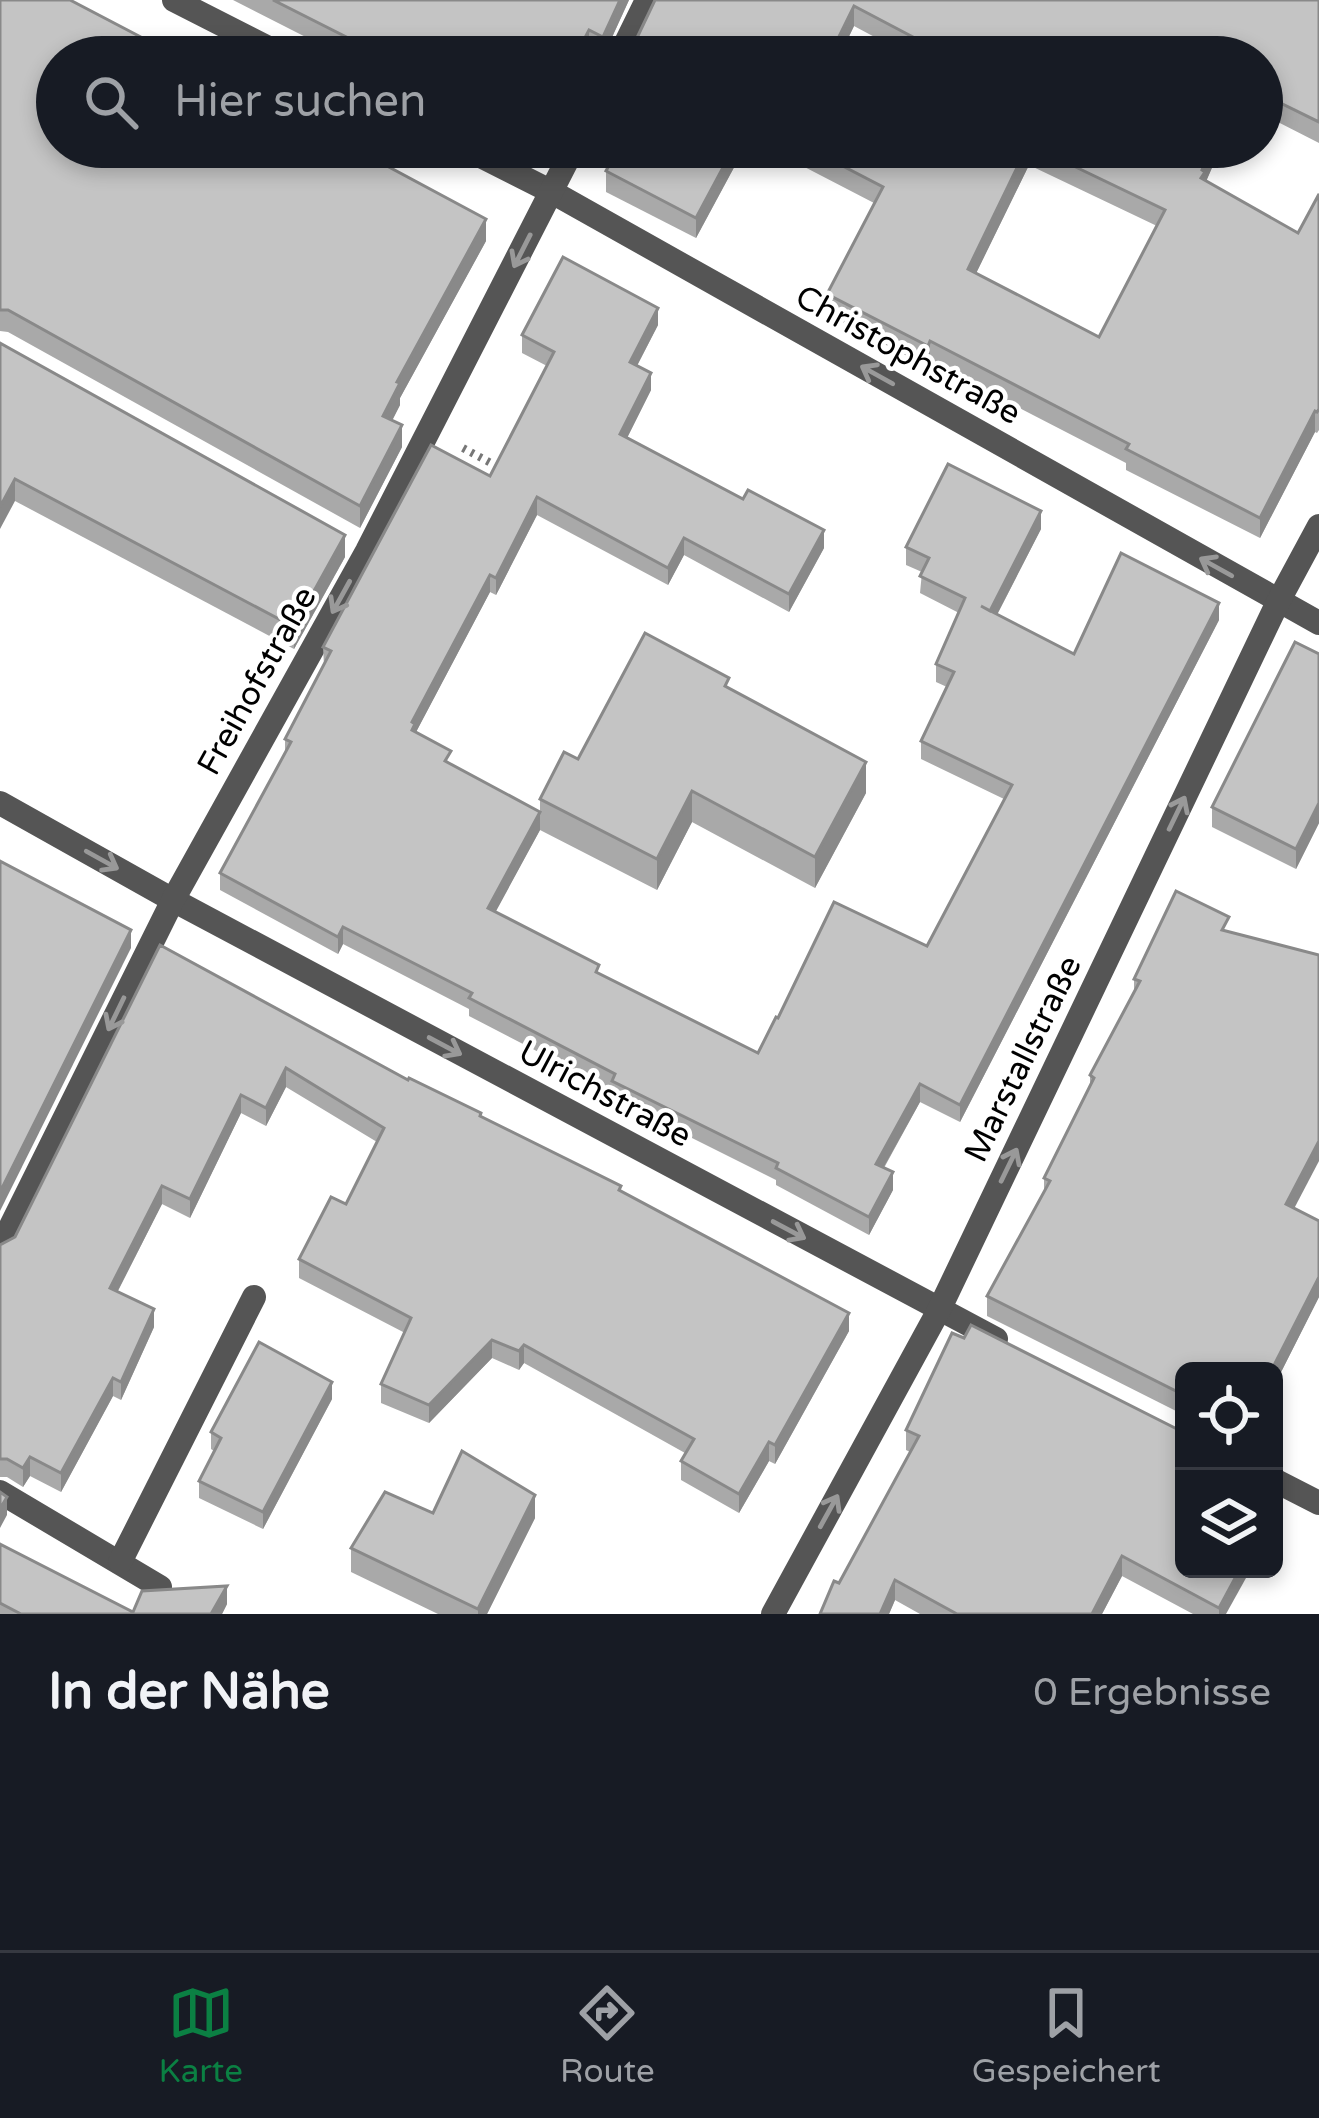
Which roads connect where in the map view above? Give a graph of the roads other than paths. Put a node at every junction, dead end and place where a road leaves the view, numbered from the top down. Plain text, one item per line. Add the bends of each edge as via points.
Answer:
1 (174, 0) edge
2 (647, 0) edge
3 (245, 36) edge
4 (629, 36) edge
5 (505, 168) edge
6 (564, 168) edge
7 (552, 192) junction
8 (1319, 526) edge
9 (1278, 602) junction
10 (1319, 623) edge
11 (0, 803) edge
12 (173, 900) junction
13 (0, 1248) edge
14 (254, 1297) dead end
15 (939, 1310) junction
16 (1021, 1352) edge
17 (1283, 1485) edge
18 (0, 1492) edge
19 (1319, 1503) edge
20 (120, 1562) junction
21 (160, 1587) edge
22 (773, 1614) edge

1 - 3 street
2 - 4 street
5 - 7 street, Christophstraße
6 - 7 street, Freihofstraße
9 -> 7 street, Christophstraße
7 -> 12 street, Freihofstraße
8 - 9 street, Marstallstraße
9 - 10 street, Christophstraße
15 -> 9 street, Marstallstraße
11 -> 12 street, Ulrichstraße
12 -> 13 street, Freihofstraße
12 -> 15 street, Ulrichstraße
14 - 20 street
15 - 16 street, Ulrichstraße
22 -> 15 street, Marstallstraße
17 - 19 street
18 - 20 street
20 - 21 street

